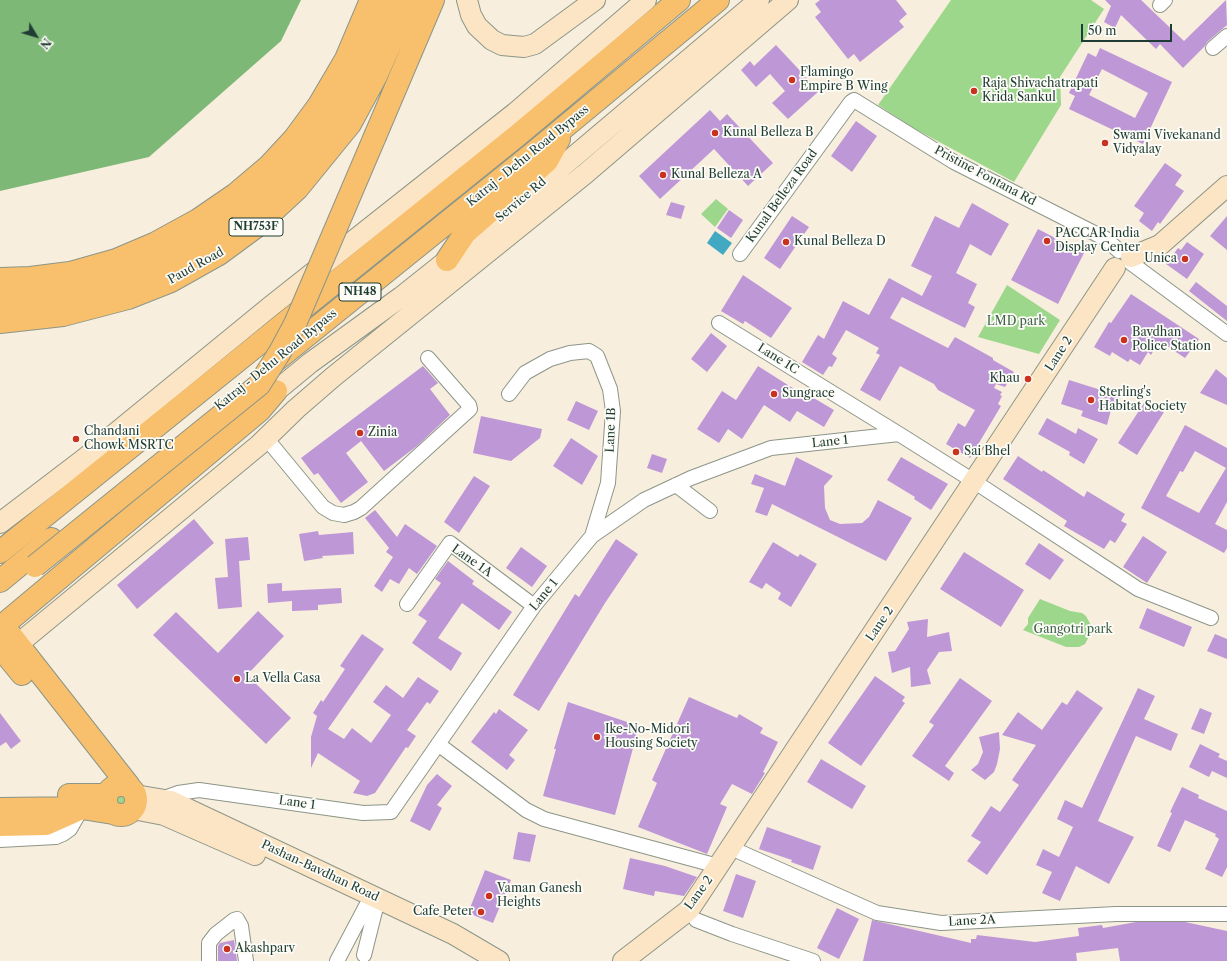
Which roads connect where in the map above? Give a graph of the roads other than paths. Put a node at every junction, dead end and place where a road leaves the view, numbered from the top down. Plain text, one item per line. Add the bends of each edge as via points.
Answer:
1 (371, 0) edge
2 (390, 0) edge
3 (410, 0) edge
4 (433, 0) edge
5 (467, 0) edge
6 (595, 0) edge
7 (646, 0) edge
8 (679, 0) edge
9 (718, 0) edge
10 (759, 0) edge
11 (788, 0) edge
12 (1227, 36) edge
13 (1213, 48) dead end
14 (853, 100) joint
15 (566, 125) junction
16 (1227, 186) edge
17 (740, 254) dead end
18 (446, 260) junction
19 (1124, 260) junction
20 (0, 279) edge
21 (0, 301) edge
22 (0, 322) edge
23 (719, 323) dead end
24 (1227, 334) edge
25 (428, 358) dead end
26 (276, 391) junction
27 (509, 394) dead end
28 (899, 434) junction
29 (266, 438) junction
30 (975, 482) junction
31 (676, 485) junction
32 (710, 511) dead end
33 (0, 523) edge
34 (592, 536) junction
35 (0, 552) edge
36 (0, 581) edge
37 (0, 594) edge
38 (408, 604) dead end
39 (534, 606) junction
40 (0, 610) edge
41 (1212, 618) dead end
42 (8, 648) edge
43 (438, 744) junction
44 (0, 795) edge
45 (122, 798) junction
46 (164, 798) junction
47 (82, 808) junction
48 (0, 809) edge
49 (0, 825) edge
50 (0, 840) edge
51 (731, 848) junction
52 (718, 866) junction
53 (371, 909) junction
54 (1227, 914) edge
55 (696, 920) dead end
56 (364, 955) dead end
57 (209, 961) edge
58 (246, 961) edge
59 (337, 961) edge
60 (477, 961) edge
61 (499, 961) edge
62 (623, 961) edge
63 (813, 961) edge

1 - 20 main road, NH753F via 346,59 319,105 294,139 269,166 236,194 198,220 156,243 116,260 70,272
2 - 21 main road via 334,113 304,153 247,210 207,237 162,261 120,278 75,292
3 - 22 main road, Paud Road / NH753F via 376,76 350,124 297,190 258,226 219,254 178,277 128,298 63,315
4 - 37 main road, bridge via 295,324 259,386
5 - 6 street via 477,26 492,40 502,45 524,47 535,44
7 - 33 street via 515,113 271,306 84,459
8 - 35 main road, Katraj - Dehu Road Bypass / NH48 via 518,135
9 - 15 main road, Katraj - Dehu Road Bypass / NH48
10 - 18 street, Service Rd via 519,203
11 - 29 street via 585,174 333,377
12 - 13 street
14 - 17 street, Kunal Belleza Road
14 - 19 street, Pristine Fontana Rd via 954,162 1106,239
15 - 18 main road via 547,161 465,233
15 - 36 main road, Katraj - Dehu Road Bypass / NH48
16 - 19 street via 1160,245
18 - 26 street, Service Rd
19 - 24 street, Pristine Fontana Rd
19 - 30 street, Lane 2
23 - 28 street, Lane 1C
25 - 29 street via 470,409 354,512 344,515 333,513 323,507
26 - 40 main road via 248,406
26 - 42 main road via 260,410 16,613 6,626
27 - 34 street, Lane 1B via 525,373 550,359 589,351 597,356 610,389 613,411 608,483
28 - 30 street
28 - 31 street, Lane 1 via 770,448
29 - 42 street
30 - 41 street via 1138,589
30 - 51 street, Lane 2
31 - 32 street
31 - 34 street, Lane 1 via 644,500
34 - 39 street, Lane 1
38 - 39 street, Lane 1A via 450,543
39 - 43 street, Lane 1
42 - 45 main road
43 - 46 street, Lane 1 via 391,812 363,813 199,790
43 - 52 street via 526,810 544,819
44 - 45 main road, Pashan-Bavdhan Road
45 - 46 street, Pashan-Bavdhan Road
45 - 47 main road, Pashan-Bavdhan Road
45 - 53 street, Pashan-Bavdhan Road via 195,827
46 - 61 street, Pashan-Bavdhan Road via 453,934
47 - 48 main road, Pashan-Bavdhan Road
47 - 49 main road via 46,824
47 - 50 street via 70,829 56,837
51 - 52 street, Lane 2
51 - 54 street, Lane 2A via 877,912 941,923 1116,914
52 - 62 street, Lane 2 via 689,910
53 - 56 street
53 - 59 street
53 - 60 street, Pashan-Bavdhan Road via 443,941
55 - 63 street
57 - 58 street via 209,943 216,934 237,919 241,926

